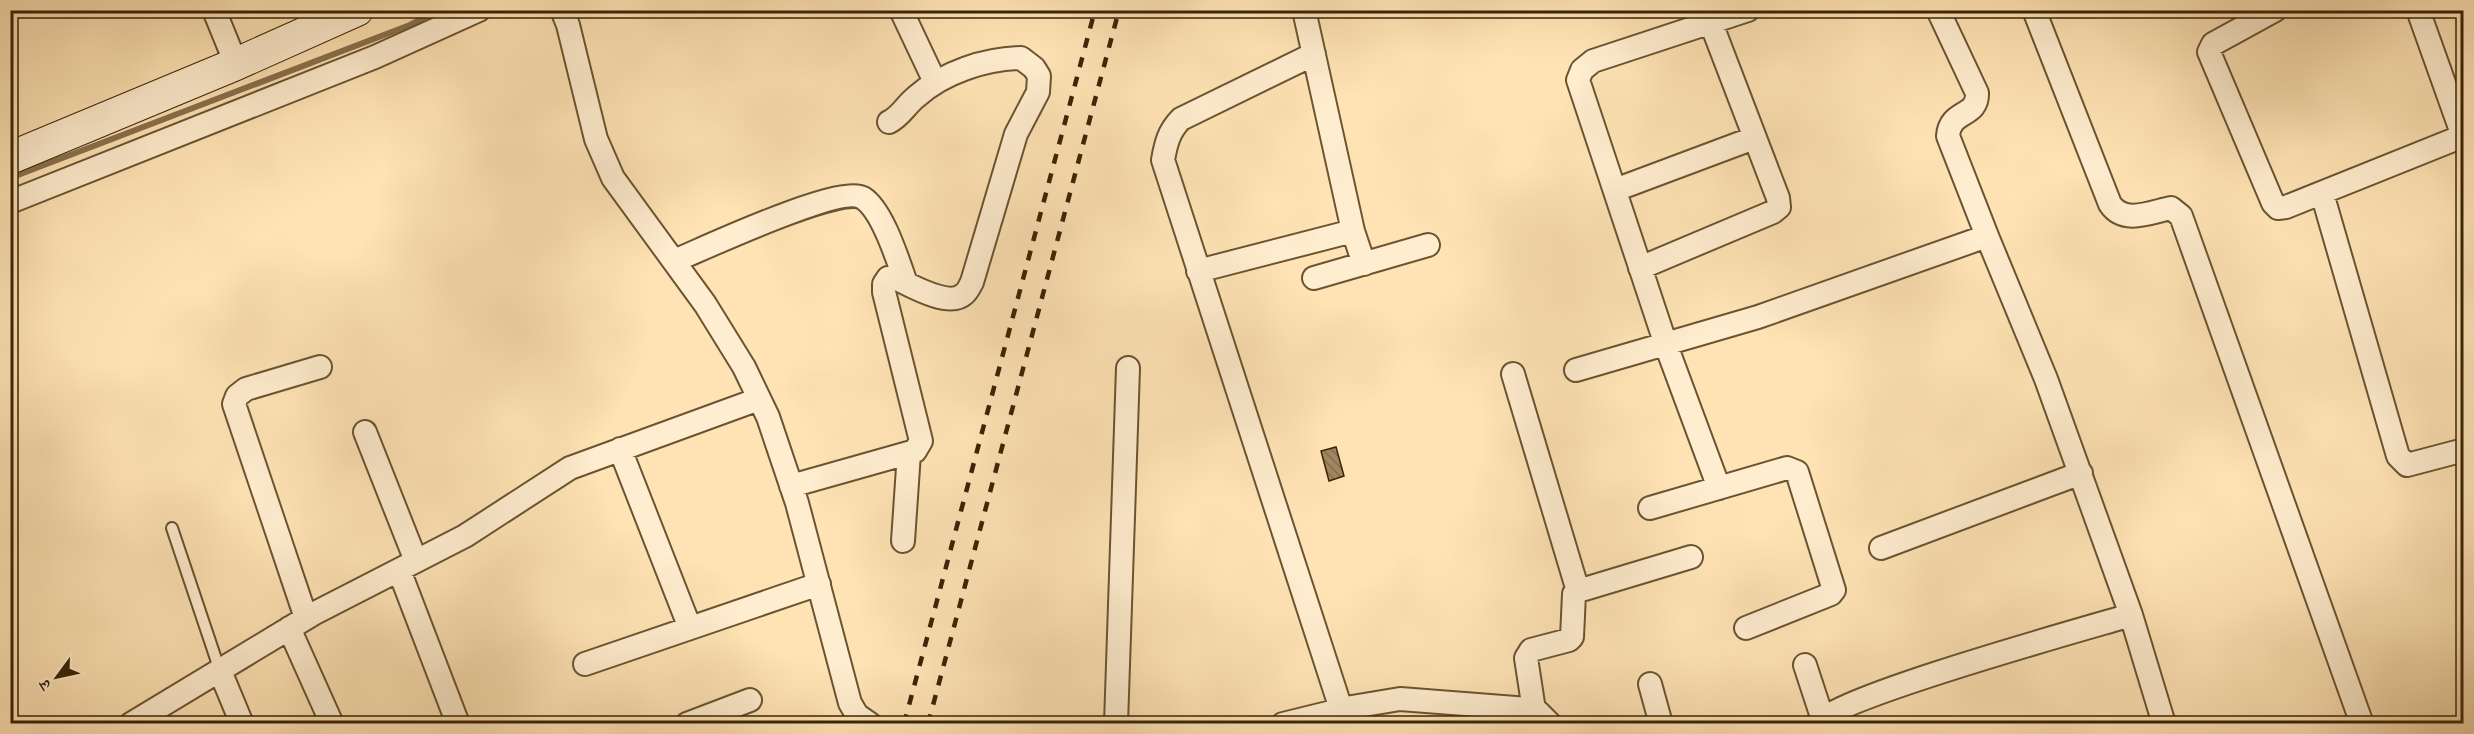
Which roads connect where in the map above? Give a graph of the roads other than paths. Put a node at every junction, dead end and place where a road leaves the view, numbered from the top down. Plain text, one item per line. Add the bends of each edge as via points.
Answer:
1 (214, 10) edge
2 (357, 10) edge
3 (479, 10) edge
4 (901, 10) edge
5 (1304, 10) edge
6 (1748, 10) edge
7 (1938, 10) edge
8 (2034, 10) edge
9 (2275, 10) edge
10 (2418, 10) edge
11 (563, 11) edge
12 (2237, 19) edge
13 (1711, 22) junction
14 (1314, 54) junction
15 (236, 64) junction
16 (935, 82) junction
17 (889, 122) dead end
18 (1754, 138) junction
19 (2463, 138) edge
20 (10, 158) edge
21 (1615, 190) junction
22 (2322, 193) junction
23 (10, 202) edge
24 (1353, 231) junction
25 (1987, 236) junction
26 (1428, 245) dead end
27 (674, 261) junction
28 (1364, 264) junction
29 (1640, 268) junction
30 (1198, 271) junction
31 (1314, 278) dead end
32 (906, 284) junction
33 (1666, 345) junction
34 (320, 367) dead end
35 (1128, 368) dead end
36 (1576, 370) dead end
37 (1513, 374) dead end
38 (759, 399) junction
39 (365, 432) dead end
40 (620, 449) junction
41 (2463, 450) edge
42 (909, 453) junction
43 (2080, 474) junction
44 (791, 486) junction
45 (1719, 488) junction
46 (1650, 508) dead end
47 (172, 528) dead end
48 (903, 541) dead end
49 (1881, 548) dead end
50 (1691, 557) dead end
51 (407, 566) junction
52 (819, 584) junction
53 (1578, 591) junction
54 (2131, 615) junction
55 (297, 623) junction
56 (690, 628) junction
57 (1746, 628) dead end
58 (585, 664) dead end
59 (1805, 665) dead end
60 (220, 671) junction
61 (1650, 684) dead end
62 (750, 700) dead end
63 (1341, 709) junction
64 (1381, 713) edge
65 (1542, 717) edge
66 (718, 718) edge
67 (1819, 720) edge
68 (856, 721) edge
69 (131, 723) edge
70 (242, 723) edge
71 (332, 723) edge
72 (458, 723) edge
73 (687, 723) edge
74 (1116, 723) edge
75 (1282, 723) edge
76 (1661, 723) edge
77 (2164, 723) edge
78 (2362, 723) edge

1 - 15 street
2 - 15 street
3 - 23 street via 375,57
4 - 16 street
5 - 14 street
6 - 13 street
7 - 25 street via 1977,93 1972,109 1955,119 1948,136
8 - 78 street via 2115,212 2128,217 2171,208 2181,216
9 - 12 street
10 - 19 street
11 - 27 street via 602,158 626,199
12 - 22 street via 2209,52 2273,203 2278,208 2286,207
13 - 18 street
13 - 21 street via 1593,61 1582,70 1578,80
14 - 24 street
14 - 30 street via 1181,119 1172,128 1164,168
15 - 20 street
16 - 17 street
16 - 32 street via 960,70 1008,58 1021,58 1039,76 1038,92 1016,134 972,282 964,294 943,299
18 - 21 street
18 - 29 street via 1779,207
19 - 22 street
21 - 29 street
22 - 41 street via 2398,456 2407,465
24 - 28 street
24 - 30 street
25 - 33 street via 1787,308
25 - 43 street
26 - 28 street
27 - 32 street via 804,207 857,195 881,222
27 - 38 street via 744,367
28 - 31 street
29 - 33 street
30 - 63 street
32 - 42 street via 888,278 884,292 921,441
33 - 36 street
33 - 45 street
34 - 55 street via 246,389 234,404
35 - 74 street
37 - 53 street
38 - 40 street
38 - 44 street
39 - 51 street
40 - 51 street via 570,468 490,521
40 - 56 street
42 - 44 street
42 - 48 street
43 - 49 street
43 - 54 street
44 - 52 street
45 - 46 street
45 - 57 street via 1787,468 1797,472 1834,585 1831,594
47 - 60 lane
50 - 53 street
51 - 55 street
51 - 72 street
52 - 56 street
52 - 68 street
53 - 65 street via 1573,598 1572,637 1531,650 1526,658
54 - 67 street via 1943,672 1850,704
54 - 77 street
55 - 60 street
55 - 71 street
56 - 58 street
59 - 67 street
60 - 69 street
60 - 70 street
61 - 76 street
62 - 66 street
63 - 64 street
63 - 75 street
64 - 65 street via 1409,699
66 - 73 street

